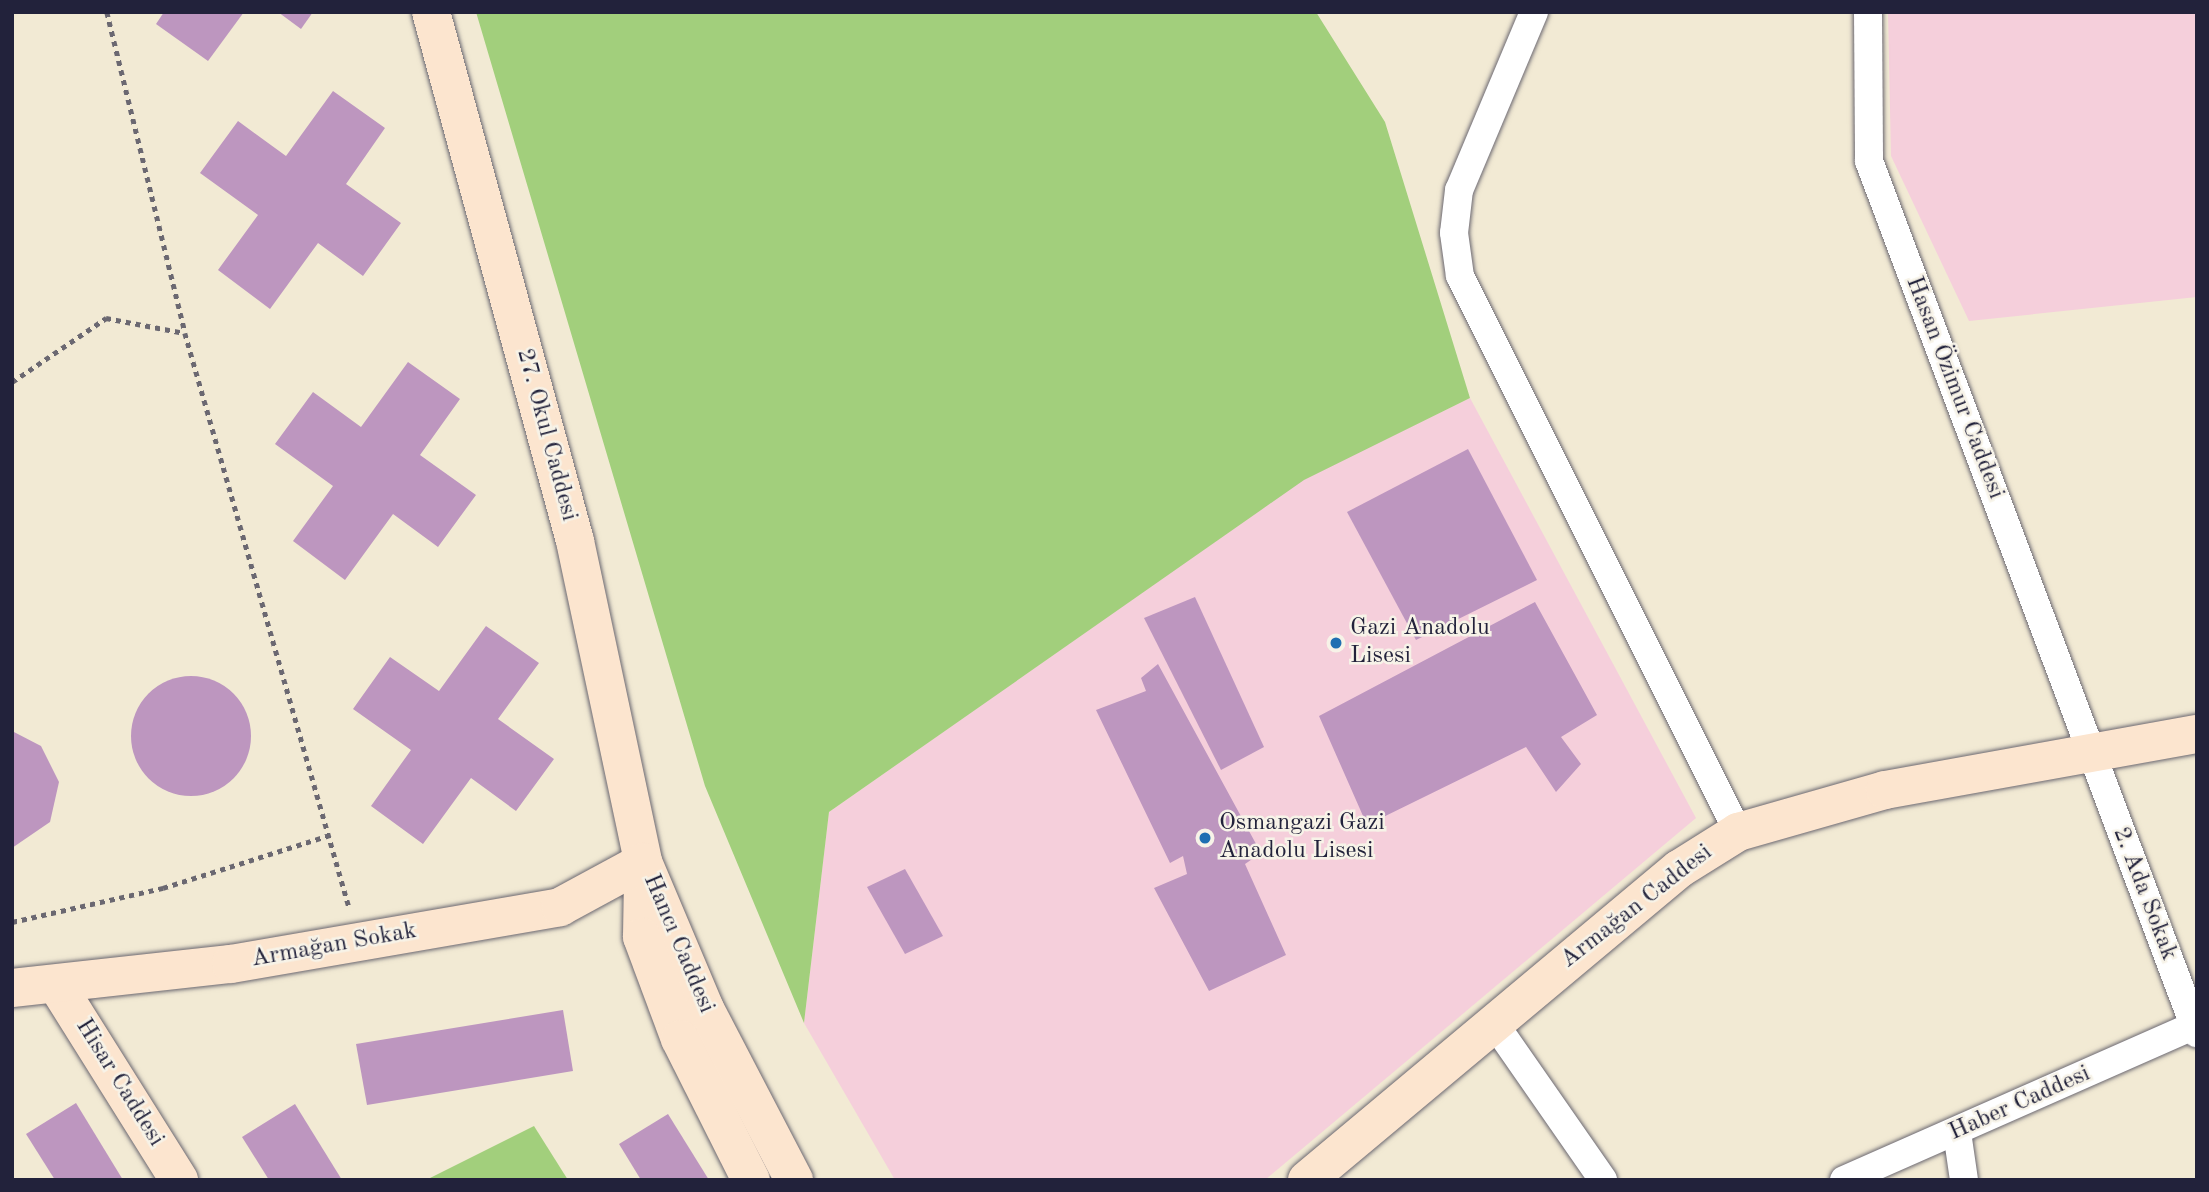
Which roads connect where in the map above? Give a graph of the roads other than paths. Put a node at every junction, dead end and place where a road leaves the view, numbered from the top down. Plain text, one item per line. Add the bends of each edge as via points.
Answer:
1 (431, 12) edge
2 (1534, 12) edge
3 (1868, 12) edge
4 (2197, 734) edge
5 (2091, 755) junction
6 (1738, 832) junction
7 (643, 862) junction
8 (58, 987) junction
9 (12, 988) edge
10 (1494, 1023) junction
11 (2196, 1029) edge
12 (1957, 1132) junction
13 (179, 1180) edge
14 (751, 1180) edge
15 (794, 1180) edge
16 (1307, 1180) edge
17 (1603, 1180) edge
18 (1844, 1180) edge
19 (1964, 1180) edge

1 - 7 street, 27. Okul Caddesi via 575,541
2 - 6 street via 1459,190 1454,233 1460,276
3 - 5 street, Hasan Özimur Caddesi via 1869,161
4 - 5 street, Armağan Caddesi
5 - 6 street, Armağan Caddesi via 1885,789
5 - 11 street, 2. Ada Sokak
6 - 10 street, Armağan Caddesi via 1679,869
7 - 8 street, Armağan Sokak via 560,907
7 - 14 street, Hancı Caddesi via 642,937 680,1039
7 - 15 street, Hancı Caddesi via 705,1009
8 - 9 street, Armağan Sokak
8 - 13 street, Hisar Caddesi
10 - 16 street, Armağan Caddesi
10 - 17 street
11 - 12 street, Haber Caddesi
12 - 18 street, Haber Caddesi
12 - 19 street

